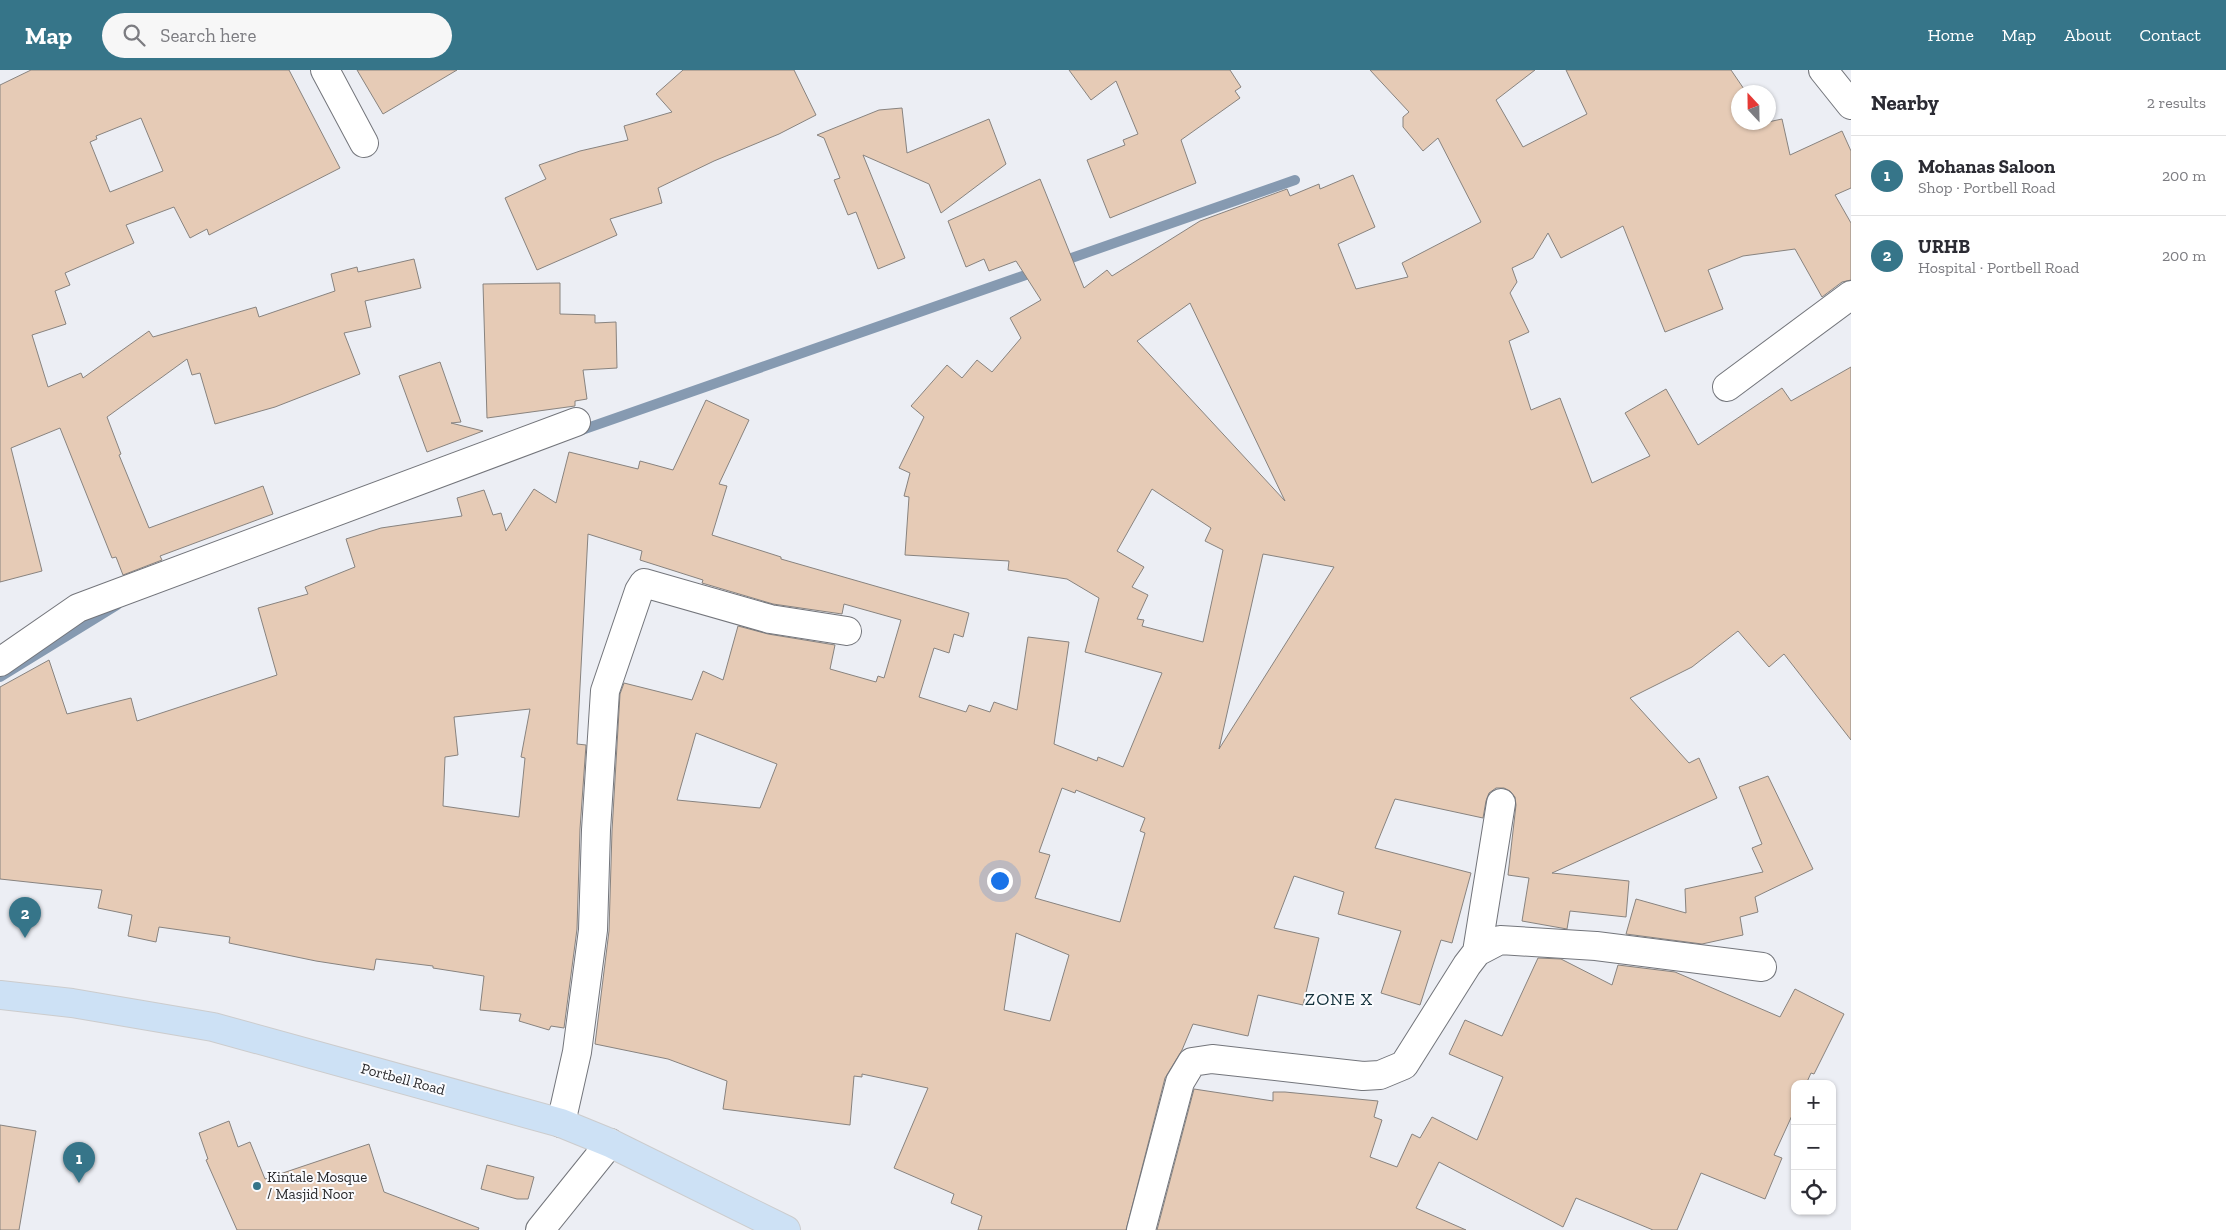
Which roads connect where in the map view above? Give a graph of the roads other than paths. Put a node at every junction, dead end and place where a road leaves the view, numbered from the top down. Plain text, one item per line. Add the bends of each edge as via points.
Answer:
1 (325, 70) edge
2 (1823, 70) edge
3 (1851, 106) edge
4 (364, 143) dead end
5 (1851, 295) edge
6 (1727, 387) dead end
7 (576, 422) dead end
8 (847, 631) dead end
9 (0, 662) edge
10 (1501, 803) dead end
11 (1477, 952) junction
12 (1762, 967) dead end
13 (0, 994) edge
14 (561, 1123) junction
15 (610, 1143) junction
16 (540, 1230) edge
17 (786, 1230) edge
18 (1141, 1230) edge

1 - 4 street
2 - 3 street
5 - 6 street
7 - 9 street via 78,608
8 - 14 street via 770,619 644,583 639,591 605,691 593,930 577,1052
10 - 11 street
11 - 12 street via 1500,940 1596,946
11 - 18 street via 1404,1065 1380,1075 1363,1076 1212,1059 1192,1062 1180,1082
13 - 14 main road, Portbell Road via 213,1027
14 - 15 main road, Portbell Road
15 - 16 street
15 - 17 main road, Portbell Road

